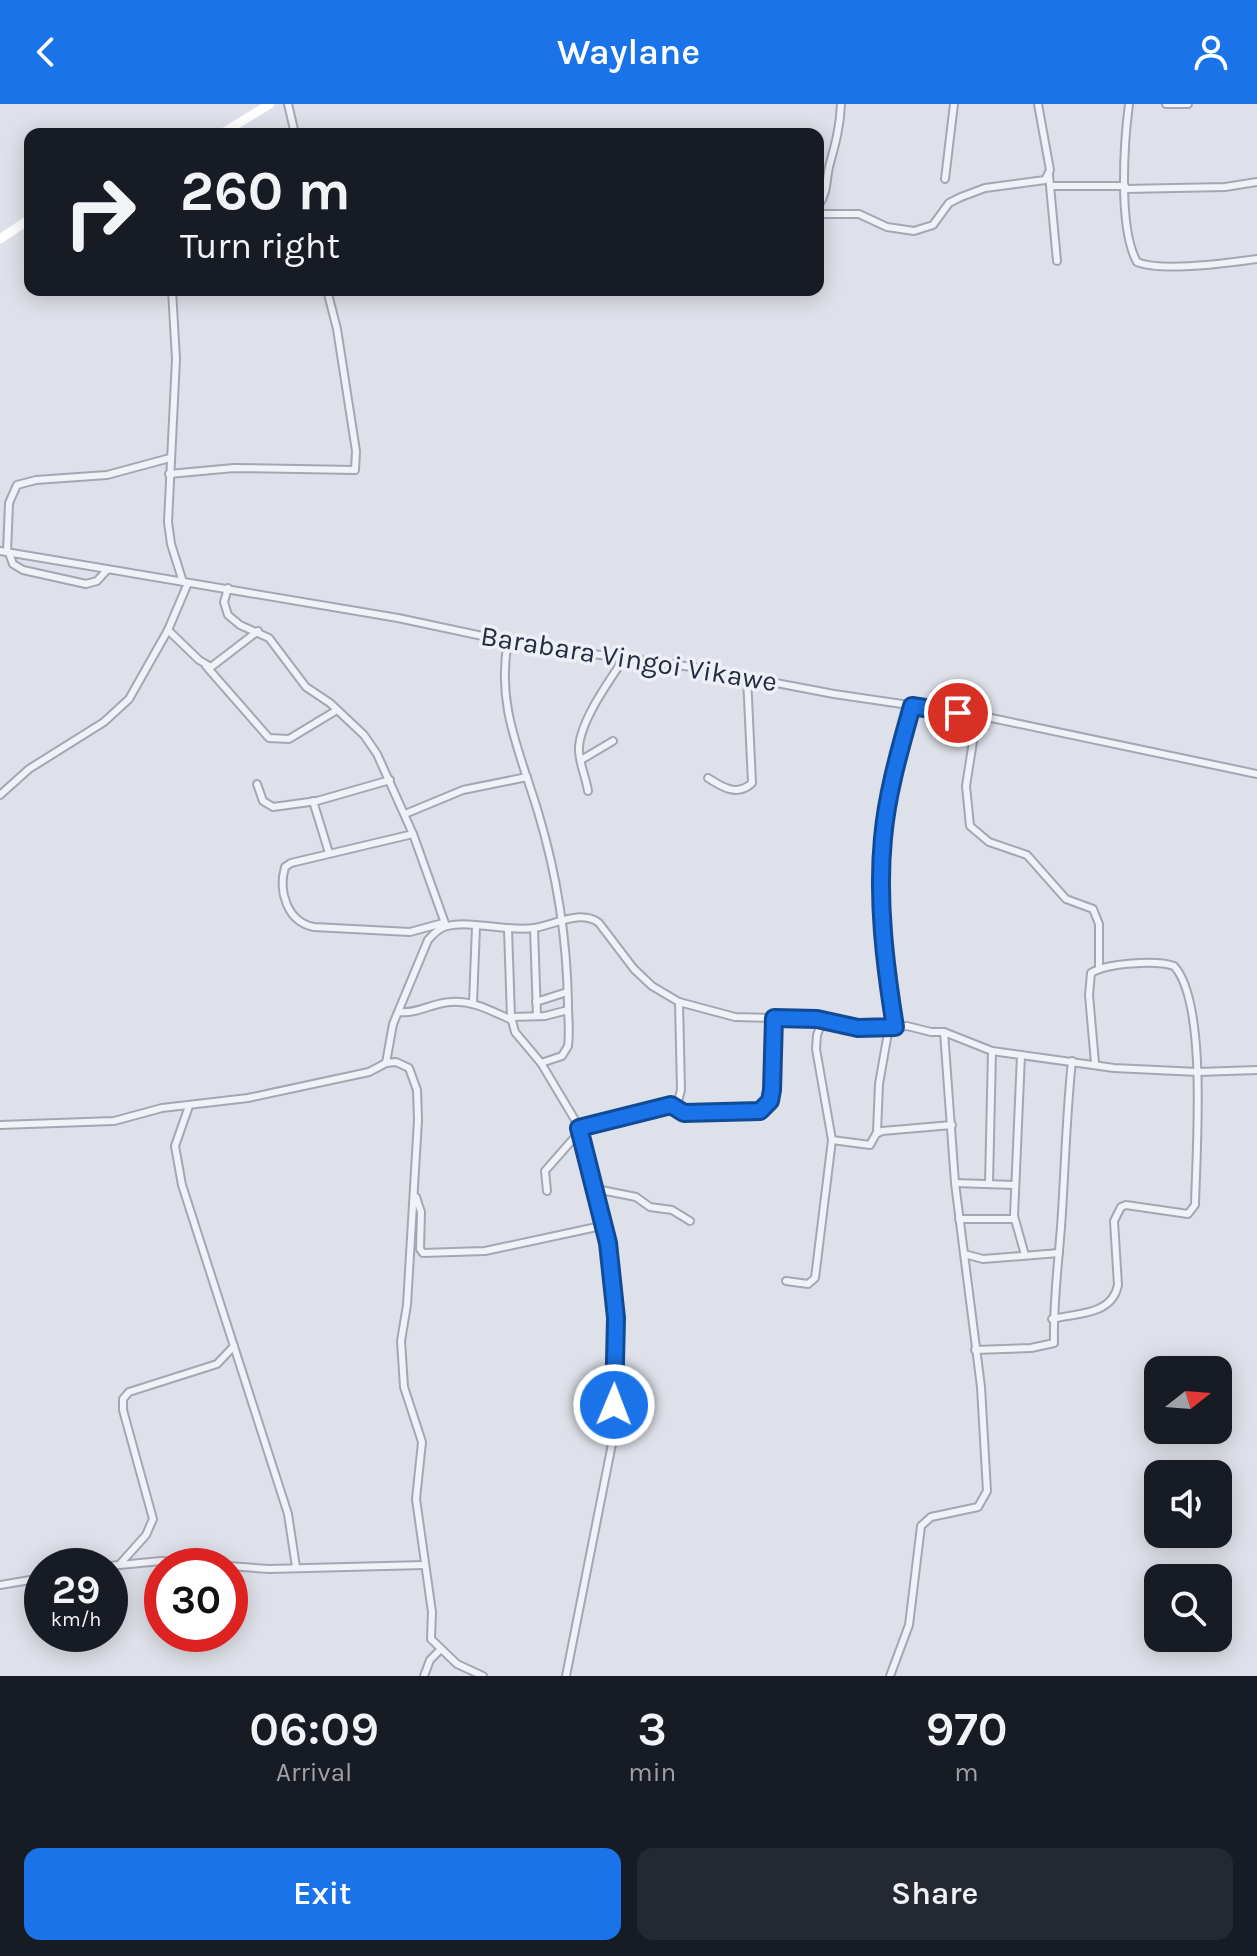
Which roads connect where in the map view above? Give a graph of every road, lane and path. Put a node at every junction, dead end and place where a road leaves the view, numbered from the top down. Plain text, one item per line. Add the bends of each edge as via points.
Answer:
1 (270, 104) edge
2 (288, 104) edge
3 (841, 104) edge
4 (954, 104) edge
5 (1038, 104) edge
6 (1129, 104) edge
7 (1166, 104) edge
8 (1188, 104) edge
9 (231, 128) edge
10 (294, 128) edge
11 (1049, 175) junction
12 (945, 179) dead end
13 (1257, 182) edge
14 (1051, 186) junction
15 (1125, 188) junction
16 (824, 196) edge
17 (824, 214) edge
18 (24, 223) edge
19 (0, 239) edge
20 (1257, 259) edge
21 (1057, 261) dead end
22 (172, 296) edge
23 (329, 296) edge
24 (170, 458) junction
25 (169, 474) junction
26 (5, 552) edge
27 (107, 570) junction
28 (186, 582) junction
29 (228, 588) junction
30 (168, 630) junction
31 (258, 631) junction
32 (508, 641) junction
33 (625, 657) junction
34 (206, 666) junction
35 (747, 677) junction
36 (912, 706) junction
37 (337, 710) junction
38 (977, 716) junction
39 (613, 741) dead end
40 (581, 760) junction
41 (1257, 774) edge
42 (527, 777) junction
43 (708, 778) dead end
44 (390, 780) junction
45 (257, 784) dead end
46 (588, 791) dead end
47 (0, 795) edge
48 (313, 801) junction
49 (405, 814) junction
50 (413, 834) junction
51 (329, 853) junction
52 (562, 922) junction
53 (445, 924) junction
54 (476, 927) junction
55 (534, 928) junction
56 (508, 929) junction
57 (1099, 969) junction
58 (567, 992) junction
59 (536, 1002) junction
60 (679, 1002) junction
61 (473, 1003) junction
62 (568, 1010) junction
63 (399, 1012) junction
64 (537, 1016) junction
65 (511, 1018) junction
66 (774, 1018) junction
67 (823, 1019) junction
68 (892, 1027) junction
69 (944, 1032) junction
70 (992, 1051) junction
71 (1021, 1055) junction
72 (1072, 1061) junction
73 (386, 1063) junction
74 (541, 1063) junction
75 (1095, 1063) junction
76 (1257, 1070) edge
77 (1198, 1072) junction
78 (671, 1105) junction
79 (189, 1106) junction
80 (0, 1125) edge
81 (952, 1125) junction
82 (580, 1129) junction
83 (877, 1132) junction
84 (832, 1140) junction
85 (955, 1183) junction
86 (989, 1183) junction
87 (1014, 1185) junction
88 (596, 1189) junction
89 (547, 1191) dead end
90 (414, 1194) junction
91 (959, 1219) junction
92 (1014, 1219) junction
93 (690, 1221) dead end
94 (606, 1225) junction
95 (1059, 1253) junction
96 (964, 1254) junction
97 (1025, 1255) junction
98 (786, 1281) dead end
99 (1052, 1319) junction
100 (234, 1346) junction
101 (975, 1350) junction
102 (128, 1555) edge
103 (128, 1564) edge
104 (424, 1565) junction
105 (296, 1567) junction
106 (24, 1581) edge
107 (0, 1585) edge
108 (440, 1650) junction
109 (424, 1676) edge
110 (483, 1676) edge
111 (566, 1676) edge
112 (890, 1676) edge

1 - 9 street
2 - 10 street
3 - 16 street via 840,132
4 - 12 street
5 - 11 street
6 - 15 street
7 - 8 street
11 - 14 street
11 - 17 street via 1036,183 985,188 961,197 922,229 887,227 859,214
13 - 15 street
14 - 15 street
14 - 21 street
15 - 20 street via 1137,262 1167,268
18 - 19 street
22 - 24 street via 176,359
23 - 25 street via 355,470 234,468
24 - 25 street
24 - 26 street via 107,475 17,485 9,503
25 - 28 street via 168,522
26 - 27 street, Barabara Vingoi Vikawe
26 - 27 street via 23,570 86,584
27 - 28 street, Barabara Vingoi Vikawe
28 - 29 street, Barabara Vingoi Vikawe
28 - 30 street
29 - 31 street via 228,615
29 - 32 street, Barabara Vingoi Vikawe
30 - 34 street
30 - 47 street via 118,711 29,769
31 - 34 street via 216,665
31 - 37 street via 306,687
32 - 33 street, Barabara Vingoi Vikawe
32 - 42 street via 505,710
33 - 35 street, Barabara Vingoi Vikawe
33 - 40 street via 590,716 579,747
34 - 37 street via 276,740 289,739
35 - 36 street, Barabara Vingoi Vikawe
35 - 43 street via 752,783 733,790
36 - 38 street, Barabara Vingoi Vikawe
36 - 68 street via 883,837 883,939
37 - 44 street via 370,743
38 - 41 street, Barabara Vingoi Vikawe
38 - 57 street via 966,786 970,826 989,842 1027,855 1066,899 1093,909 1099,924
39 - 40 street
40 - 46 street
42 - 49 street via 463,790
42 - 52 street
44 - 48 street
44 - 49 street
45 - 48 street via 269,807
48 - 51 street
49 - 50 street
50 - 51 street
50 - 53 street
51 - 53 street via 285,867 289,911 303,925 399,932
52 - 55 street
52 - 58 street
52 - 60 street via 593,918 634,969
53 - 54 street
53 - 63 street via 428,940
54 - 56 street
54 - 61 street
55 - 56 street
55 - 59 street
56 - 65 street
57 - 75 street via 1091,973 1089,983
57 - 77 street via 1121,964 1174,966 1187,989
58 - 59 street
58 - 62 street
59 - 64 street
60 - 66 street via 735,1017
60 - 78 street via 681,1090
61 - 63 street
61 - 65 street
62 - 64 street
62 - 74 street via 568,1046 562,1056
63 - 73 street
64 - 65 street
65 - 74 street via 518,1039
66 - 67 street
66 - 78 street via 772,1090 766,1107 693,1114
67 - 68 street via 858,1028
67 - 84 street via 816,1049
68 - 69 street
68 - 83 street via 879,1084
69 - 70 street
69 - 81 street
70 - 71 street
70 - 86 street
71 - 72 street
71 - 87 street
72 - 75 street
72 - 95 street
73 - 79 street via 359,1076
73 - 90 street via 409,1068 417,1090
74 - 82 street
75 - 77 street via 1138,1071
76 - 77 street
77 - 99 street via 1193,1210 1188,1214 1121,1207 1114,1221 1115,1294 1078,1316
78 - 82 street
79 - 80 street via 93,1123
79 - 100 street via 175,1146 182,1185
81 - 83 street
81 - 85 street
82 - 88 street
82 - 89 street via 545,1171
83 - 84 street via 870,1145
84 - 98 street via 815,1278 808,1284
85 - 86 street
85 - 91 street
86 - 87 street
87 - 92 street
88 - 93 street via 632,1196
88 - 94 street
90 - 94 street via 421,1212 423,1253 485,1251
90 - 104 street via 401,1341 404,1387 422,1442 416,1499
91 - 92 street
91 - 96 street
92 - 97 street
94 - 111 street via 616,1318 612,1444
95 - 97 street
95 - 99 street
96 - 97 street via 983,1259
96 - 101 street
99 - 101 street via 1053,1346
100 - 102 street via 217,1364 129,1392 123,1399 153,1519
100 - 105 street via 288,1514
101 - 112 street via 987,1491 978,1507 931,1517 921,1526 909,1625
103 - 105 street via 173,1561
104 - 105 street
104 - 108 street via 431,1639
106 - 107 street
108 - 109 street
108 - 110 street

